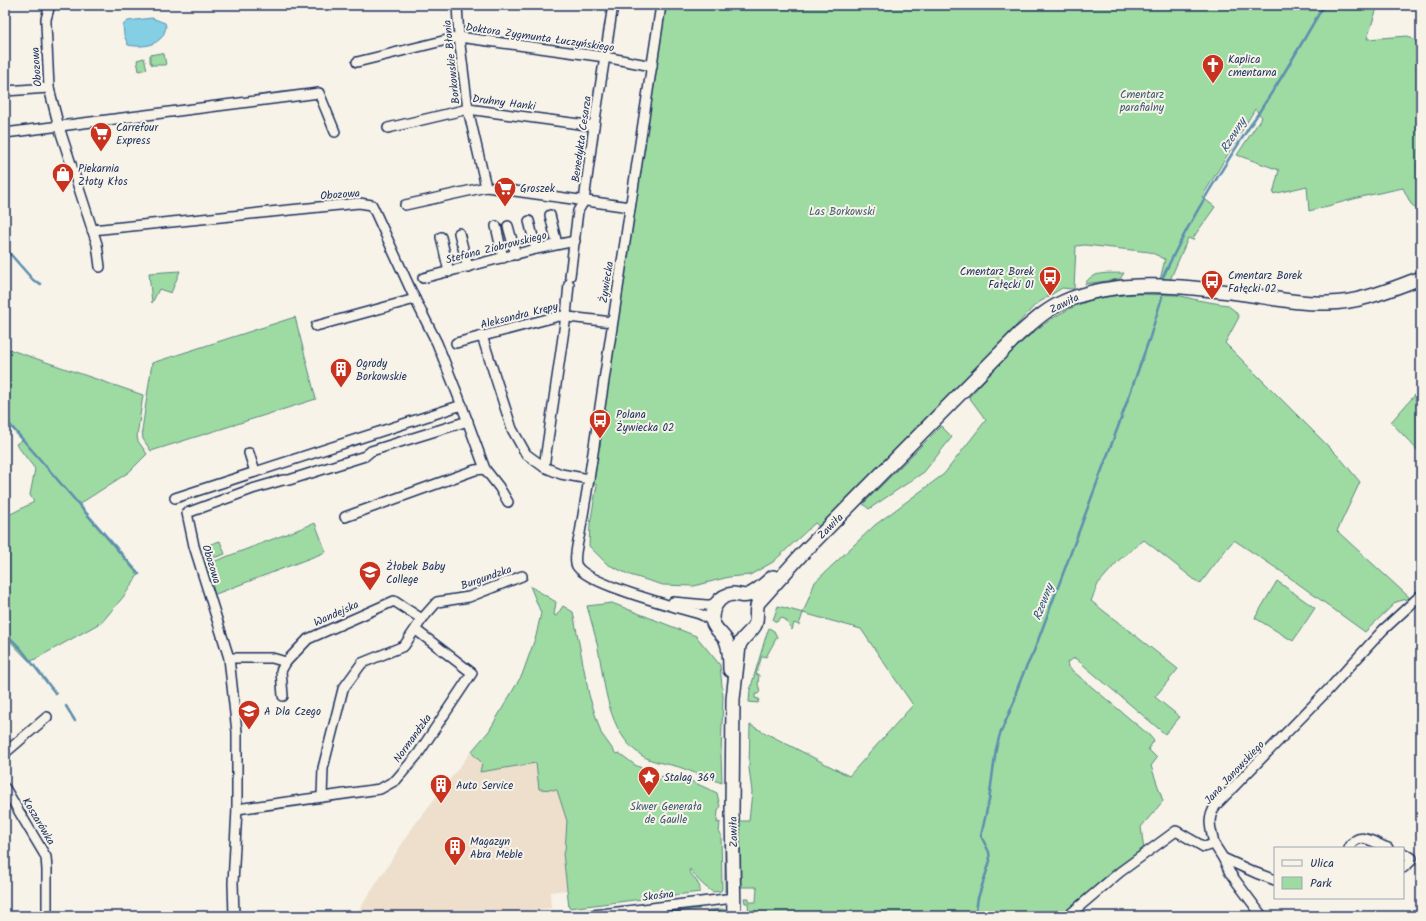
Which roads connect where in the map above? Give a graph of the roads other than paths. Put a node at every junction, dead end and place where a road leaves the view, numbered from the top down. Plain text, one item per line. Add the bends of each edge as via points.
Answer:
1 (50, 5) edge
2 (457, 5) edge
3 (613, 5) edge
4 (661, 5) edge
5 (459, 38) junction
6 (605, 57) junction
7 (356, 62) dead end
8 (652, 66) junction
9 (49, 88) junction
10 (5, 91) edge
11 (468, 109) junction
12 (594, 126) junction
13 (59, 127) junction
14 (388, 128) dead end
15 (335, 132) dead end
16 (5, 134) edge
17 (486, 187) junction
18 (584, 201) junction
19 (405, 205) dead end
20 (630, 207) junction
21 (550, 215) dead end
22 (530, 221) dead end
23 (496, 226) dead end
24 (508, 226) dead end
25 (92, 230) junction
26 (459, 234) dead end
27 (441, 238) dead end
28 (575, 241) junction
29 (557, 244) junction
30 (536, 249) junction
31 (516, 255) junction
32 (503, 258) junction
33 (100, 266) dead end
34 (468, 267) junction
35 (448, 272) junction
36 (423, 278) dead end
37 (1421, 278) edge
38 (415, 299) junction
39 (566, 316) junction
40 (612, 322) junction
41 (316, 326) dead end
42 (482, 336) junction
43 (456, 343) dead end
44 (462, 405) junction
45 (468, 421) junction
46 (249, 453) dead end
47 (544, 467) junction
48 (485, 469) junction
49 (256, 472) junction
50 (589, 479) junction
51 (175, 498) dead end
52 (508, 502) dead end
53 (345, 517) dead end
54 (801, 555) junction
55 (522, 576) dead end
56 (741, 595) junction
57 (1421, 595) edge
58 (657, 601) junction
59 (718, 601) junction
60 (756, 612) junction
61 (422, 619) junction
62 (717, 629) junction
63 (416, 630) junction
64 (747, 634) junction
65 (229, 658) junction
66 (286, 662) junction
67 (283, 696) dead end
68 (733, 699) junction
69 (47, 717) dead end
70 (5, 753) edge
71 (5, 788) edge
72 (322, 798) junction
73 (237, 809) junction
74 (1214, 844) junction
75 (1350, 847) edge
76 (1386, 847) edge
77 (1404, 853) edge
78 (1223, 858) junction
79 (1404, 867) edge
80 (1274, 880) edge
81 (734, 898) junction
82 (47, 916) edge
83 (234, 916) edge
84 (585, 916) edge
85 (734, 916) edge
86 (1068, 916) edge
87 (1262, 916) edge

1 - 9 street, Obozowa via 46,19
2 - 5 street, Borkowskie Błonia
3 - 6 street, Benedykta Cesarza
4 - 8 street, Żywiecka
5 - 6 street, Doktora Zygmunta Łuczyńskiego
5 - 7 street, Doktora Zygmunta Łuczyńskiego
5 - 11 street, Borkowskie Błonia
6 - 8 street, Doktora Zygmunta Łuczyńskiego
6 - 12 street, Benedykta Cesarza
8 - 20 street, Żywiecka
9 - 10 street
9 - 13 street, Obozowa
11 - 12 street, Druhny Hanki
11 - 14 street, Druhny Hanki
11 - 17 street, Borkowskie Błonia
12 - 18 street, Benedykta Cesarza
13 - 15 street via 319,93
13 - 16 street
13 - 25 street, Obozowa
17 - 18 street
17 - 19 street
18 - 20 street
18 - 28 street, Benedykta Cesarza via 578,210
20 - 40 street, Żywiecka
21 - 29 street
22 - 30 street
23 - 32 street
24 - 31 street
25 - 33 street, Obozowa
25 - 38 street, Obozowa via 359,203 372,205
26 - 34 street
27 - 35 street
28 - 29 street, Stefana Ziobrowskiego
28 - 39 street, Benedykta Cesarza
29 - 30 street, Stefana Ziobrowskiego
30 - 31 street, Stefana Ziobrowskiego
31 - 32 street, Stefana Ziobrowskiego
32 - 34 street, Stefana Ziobrowskiego
34 - 35 street, Stefana Ziobrowskiego
35 - 36 street, Stefana Ziobrowskiego
37 - 54 street, Zawiła via 1362,299 1336,303 1298,302 1202,288 1132,286 1092,291 1062,302 1019,334
38 - 41 street
38 - 44 street, Obozowa via 437,343
39 - 40 street, Aleksandra Krępy
39 - 42 street, Aleksandra Krępy
39 - 47 street, Benedykta Cesarza
40 - 50 street, Żywiecka
42 - 43 street, Aleksandra Krępy
42 - 47 street via 512,429 526,454
44 - 45 street, Obozowa
44 - 49 street
45 - 48 street, Obozowa
45 - 65 street, Obozowa via 371,451 366,456 252,489 187,513 194,546
46 - 49 street
47 - 50 street via 561,474
48 - 52 street, Obozowa
48 - 53 street
49 - 51 street
50 - 58 street, Żywiecka via 576,562 579,569 625,592
54 - 56 street, Zawiła via 750,594
54 - 60 street, Zawiła via 761,599
55 - 61 street, Burgundzka via 470,597 439,601
56 - 59 street, Zawiła via 731,594
56 - 60 street via 750,600
57 - 74 street, Jana Janowskiego via 1383,630 1329,690 1216,805 1210,814 1209,822
58 - 59 street via 711,605
58 - 62 street via 704,616
59 - 62 street, Zawiła via 712,614
60 - 64 street, Zawiła via 754,626
61 - 63 street, Burgundzka
61 - 66 street, Wandejska via 394,601 308,639
62 - 64 street via 730,638
62 - 68 street, Zawiła via 728,645
63 - 72 street, Burgundzka via 404,646 362,663 343,689 323,768
63 - 72 street, Normandzka via 472,673 418,754 396,780 380,789
64 - 68 street, Zawiła via 739,646
65 - 66 street via 272,658
65 - 73 street, Obozowa via 237,732
66 - 67 street via 281,671
68 - 81 street, Zawiła
69 - 70 street
71 - 82 street, Koszarówka via 46,857
72 - 73 street, Normandzka
73 - 83 street, Obozowa
74 - 78 street, Jana Janowskiego
74 - 86 street via 1204,847 1176,831 1120,872
75 - 76 street via 1355,840 1364,838
77 - 79 street via 1412,858
78 - 80 street
78 - 87 street, Jana Janowskiego via 1230,873
81 - 84 street, Skośna
81 - 85 street, Zawiła

